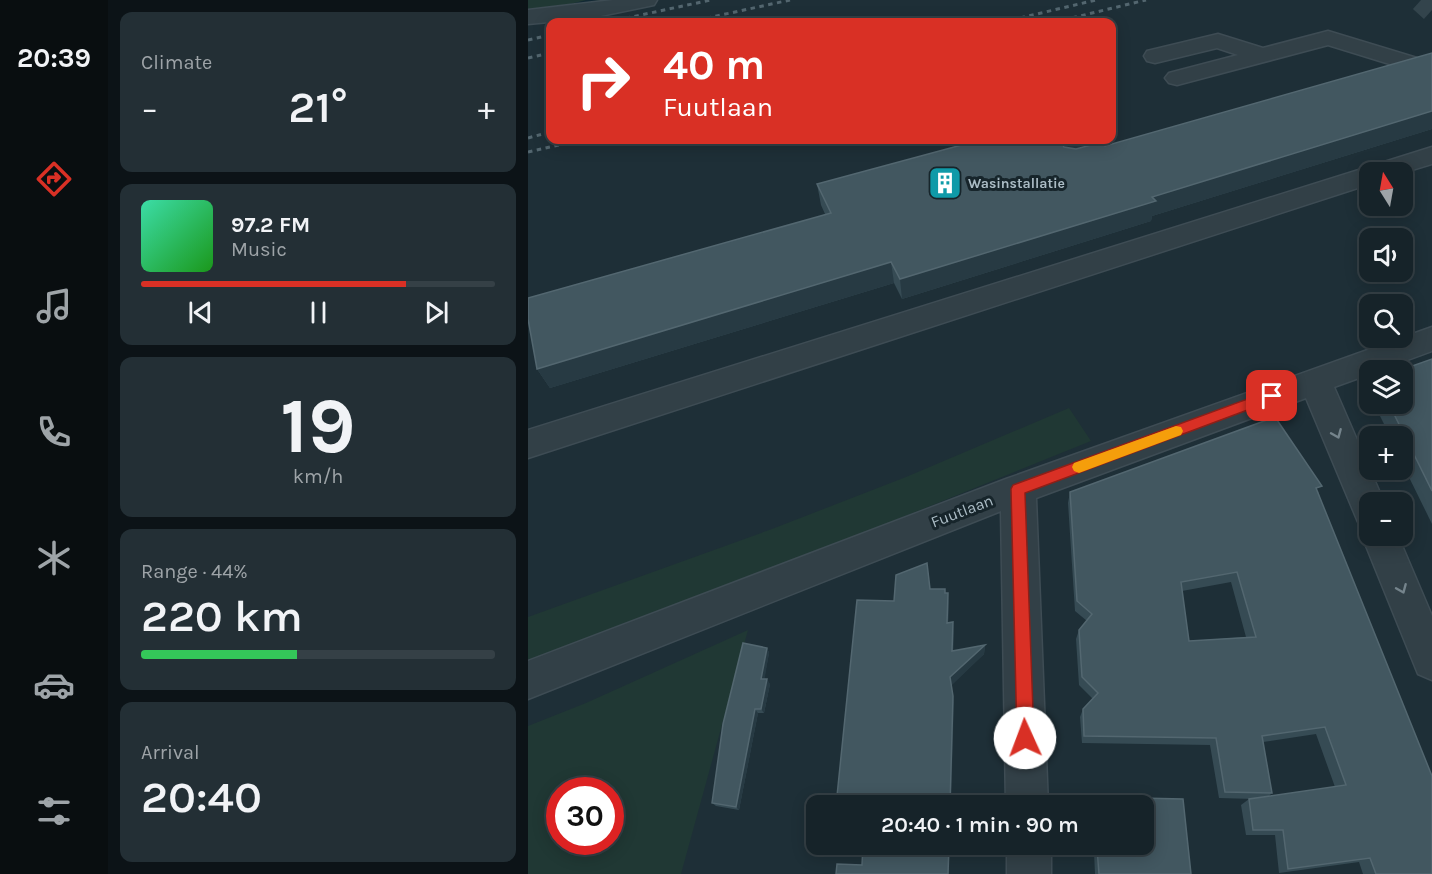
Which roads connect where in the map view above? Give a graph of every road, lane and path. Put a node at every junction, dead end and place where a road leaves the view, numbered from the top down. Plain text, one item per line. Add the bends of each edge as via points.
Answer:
1 (646, 0) edge
2 (528, 17) edge
3 (1355, 45) junction
4 (1261, 55) junction
5 (1155, 56) dead end
6 (1432, 57) edge
7 (1234, 62) junction
8 (1409, 63) junction
9 (1374, 73) edge
10 (1177, 78) dead end
11 (1432, 155) edge
12 (1409, 162) edge
13 (1359, 179) edge
14 (1432, 339) edge
15 (1315, 380) junction
16 (528, 444) edge
17 (1018, 489) junction
18 (1362, 492) edge
19 (1384, 546) edge
20 (1432, 661) edge
21 (528, 680) edge
22 (1027, 795) edge
23 (1029, 855) edge
24 (1029, 874) edge

1 - 2 street
3 - 4 street via 1328,38
3 - 7 street via 1264,71
3 - 8 street
4 - 5 street via 1215,41
4 - 7 street
6 - 8 street
7 - 10 street
8 - 9 street
11 - 12 street
13 - 16 street
14 - 15 street, Fuutlaan
15 - 17 street, Fuutlaan
15 -> 18 street
17 - 21 street, Fuutlaan
17 - 22 street
19 -> 20 street
23 - 24 street

